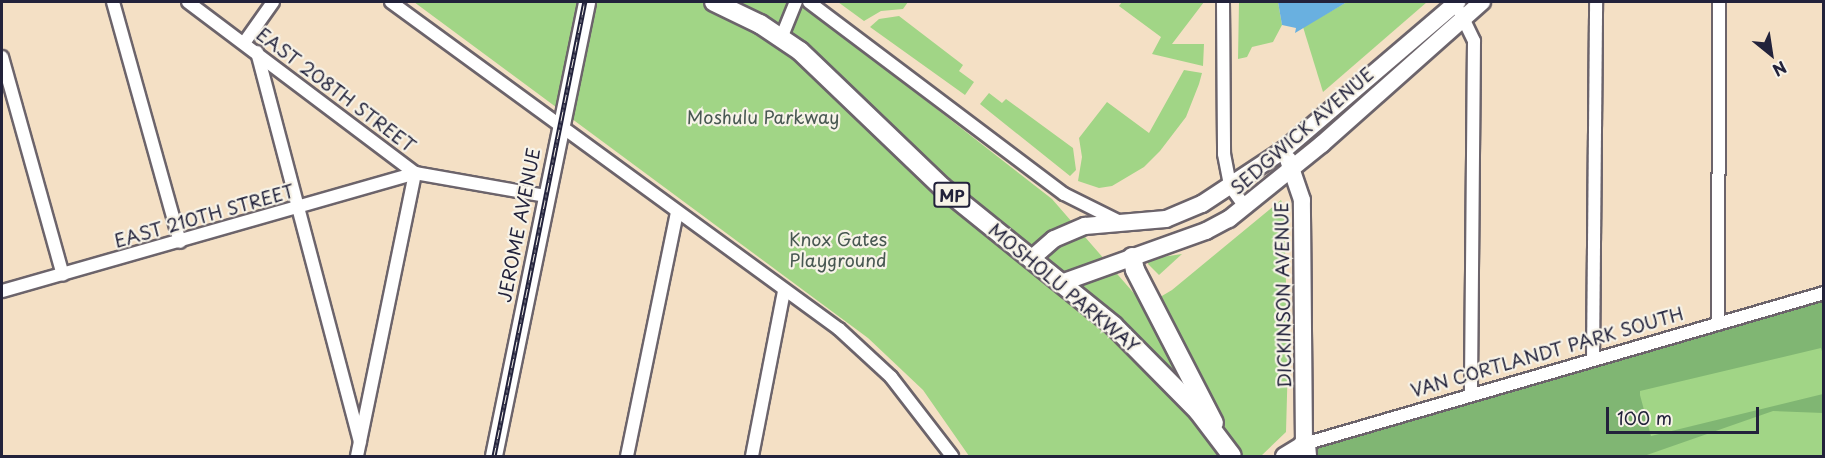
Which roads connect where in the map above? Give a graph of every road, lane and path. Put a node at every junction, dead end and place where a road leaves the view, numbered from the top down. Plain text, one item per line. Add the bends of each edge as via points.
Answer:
1 (113, 2) edge
2 (188, 2) edge
3 (273, 2) edge
4 (391, 2) edge
5 (587, 2) edge
6 (714, 2) edge
7 (796, 2) edge
8 (809, 2) edge
9 (1223, 2) edge
10 (1482, 2) edge
11 (1596, 2) edge
12 (1719, 2) edge
13 (1458, 8) edge
14 (782, 36) junction
15 (244, 43) junction
16 (256, 52) junction
17 (2, 57) edge
18 (559, 125) junction
19 (1284, 150) junction
20 (1292, 168) junction
21 (415, 173) junction
22 (1230, 186) junction
23 (545, 196) junction
24 (1245, 207) junction
25 (297, 209) junction
26 (677, 212) junction
27 (1121, 222) junction
28 (180, 242) junction
29 (1132, 257) junction
30 (1031, 259) junction
31 (63, 275) junction
32 (1061, 283) junction
33 (2, 291) edge
34 (784, 291) junction
35 (1824, 293) edge
36 (1718, 324) junction
37 (1593, 359) junction
38 (343, 379) junction
39 (370, 394) junction
40 (1471, 394) junction
41 (1220, 439) junction
42 (360, 442) junction
43 (1305, 450) edge
44 (357, 456) edge
45 (494, 456) edge
46 (627, 456) edge
47 (752, 456) edge
48 (952, 456) edge
49 (1232, 456) edge
50 (1284, 456) edge

1 - 28 street
2 - 15 street, EAST 208TH STREET
3 - 15 street
4 - 18 street
5 - 18 main road, JEROME AVENUE
6 - 14 main road, MOSHOLU PARKWAY / MP
7 - 14 street
8 - 27 street via 1054,187 1085,207
9 - 22 street via 1223,146
10 - 13 main road, SEDGWICK AVENUE
11 - 37 street
12 - 36 street
13 - 19 main road, SEDGWICK AVENUE
13 - 20 main road, SEDGWICK AVENUE
13 - 40 street via 1474,41
14 - 30 main road, MOSHOLU PARKWAY / MP via 922,169
15 - 16 street, EAST 208TH STREET
16 - 21 street, EAST 208TH STREET
16 - 25 street
17 - 31 street
18 - 23 main road, JEROME AVENUE
18 - 26 street
19 - 20 main road, DICKINSON AVENUE
19 - 22 main road, SEDGWICK AVENUE
20 - 24 main road, SEDGWICK AVENUE
20 - 43 main road, DICKINSON AVENUE via 1303,205
21 - 23 street, EAST 208TH STREET
21 - 25 street, EAST 210TH STREET
21 - 39 street
22 - 24 street
22 - 27 main road, SEDGWICK AVENUE via 1176,216
23 - 45 main road, JEROME AVENUE
24 - 29 main road, SEDGWICK AVENUE via 1215,227
25 - 28 street, EAST 210TH STREET
25 - 38 street
26 - 34 street
26 - 46 street
27 - 30 main road, SEDGWICK AVENUE via 1094,224 1068,233
28 - 31 street, EAST 210TH STREET
29 - 32 main road, SEDGWICK AVENUE
29 - 41 main road via 1139,278 1206,402
30 - 32 main road, MOSHOLU PARKWAY / MP
31 - 33 street, EAST 210TH STREET
32 - 41 main road, MOSHOLU PARKWAY / MP via 1131,341
34 - 47 street
34 - 48 street via 838,329 878,364 914,402
35 - 36 street, VAN CORTLANDT PARK SOUTH
36 - 37 street, VAN CORTLANDT PARK SOUTH
37 - 40 street, VAN CORTLANDT PARK SOUTH
38 - 39 street via 358,391
38 - 42 street
39 - 42 street
40 - 43 street, VAN CORTLANDT PARK SOUTH
41 - 49 main road, MOSHOLU PARKWAY / MP
42 - 44 street
43 - 50 main road, VAN CORTLANDT PARK SOUTH

